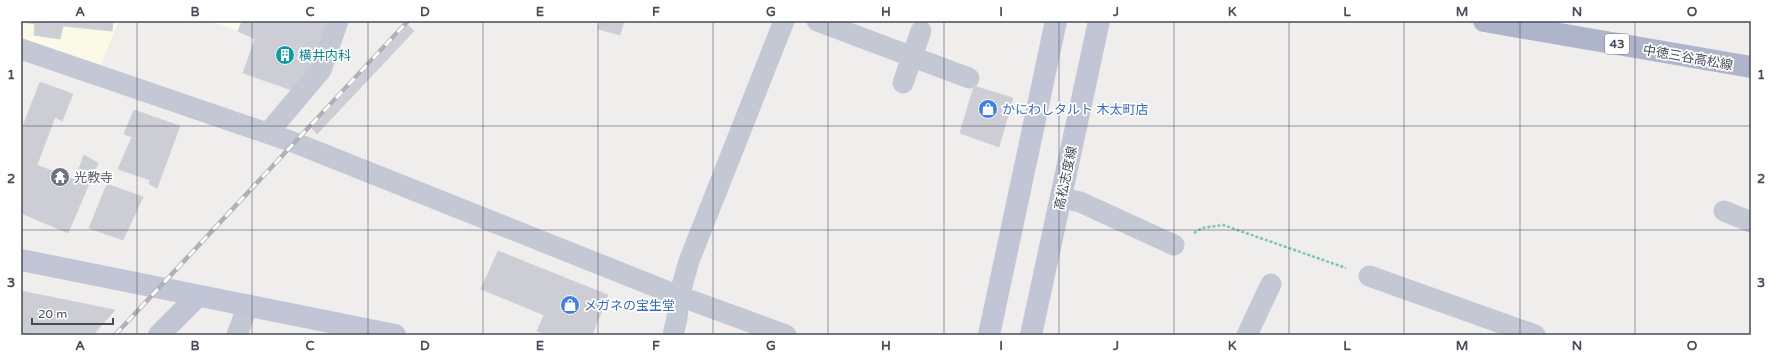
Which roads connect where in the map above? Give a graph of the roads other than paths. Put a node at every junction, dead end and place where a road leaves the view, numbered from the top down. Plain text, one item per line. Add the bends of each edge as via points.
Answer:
1 (338, 21) edge
2 (784, 21) edge
3 (817, 21) edge
4 (1056, 21) edge
5 (1099, 21) edge
6 (1484, 21) edge
7 (921, 31) dead end
8 (21, 49) edge
9 (912, 57) junction
10 (1751, 67) edge
11 (969, 78) dead end
12 (903, 83) dead end
13 (268, 133) junction
14 (1061, 198) junction
15 (1724, 211) dead end
16 (1751, 222) edge
17 (1174, 245) road end
18 (21, 260) edge
19 (1369, 276) road end
20 (1271, 284) dead end
21 (679, 296) junction
22 (196, 297) junction
23 (248, 305) junction
24 (159, 335) edge
25 (237, 335) edge
26 (395, 335) edge
27 (673, 335) edge
28 (786, 335) edge
29 (989, 335) edge
30 (1031, 335) edge
31 (1247, 335) edge
32 (1535, 335) edge

1 - 13 street via 321,70
2 - 21 street via 689,261
3 - 9 street
4 - 29 main road
5 - 14 main road, 高松志度線
6 - 10 main road, 中徳三谷高松線 / 43
7 - 9 street
8 - 13 street
9 - 11 street
9 - 12 street
13 - 21 street
14 - 17 street via 1080,202
14 - 30 main road, 高松志度線
15 - 16 street
18 - 22 main road
19 - 32 street
20 - 31 street
21 - 27 street
21 - 28 street
22 - 23 main road
22 - 24 main road
23 - 25 street
23 - 26 main road

